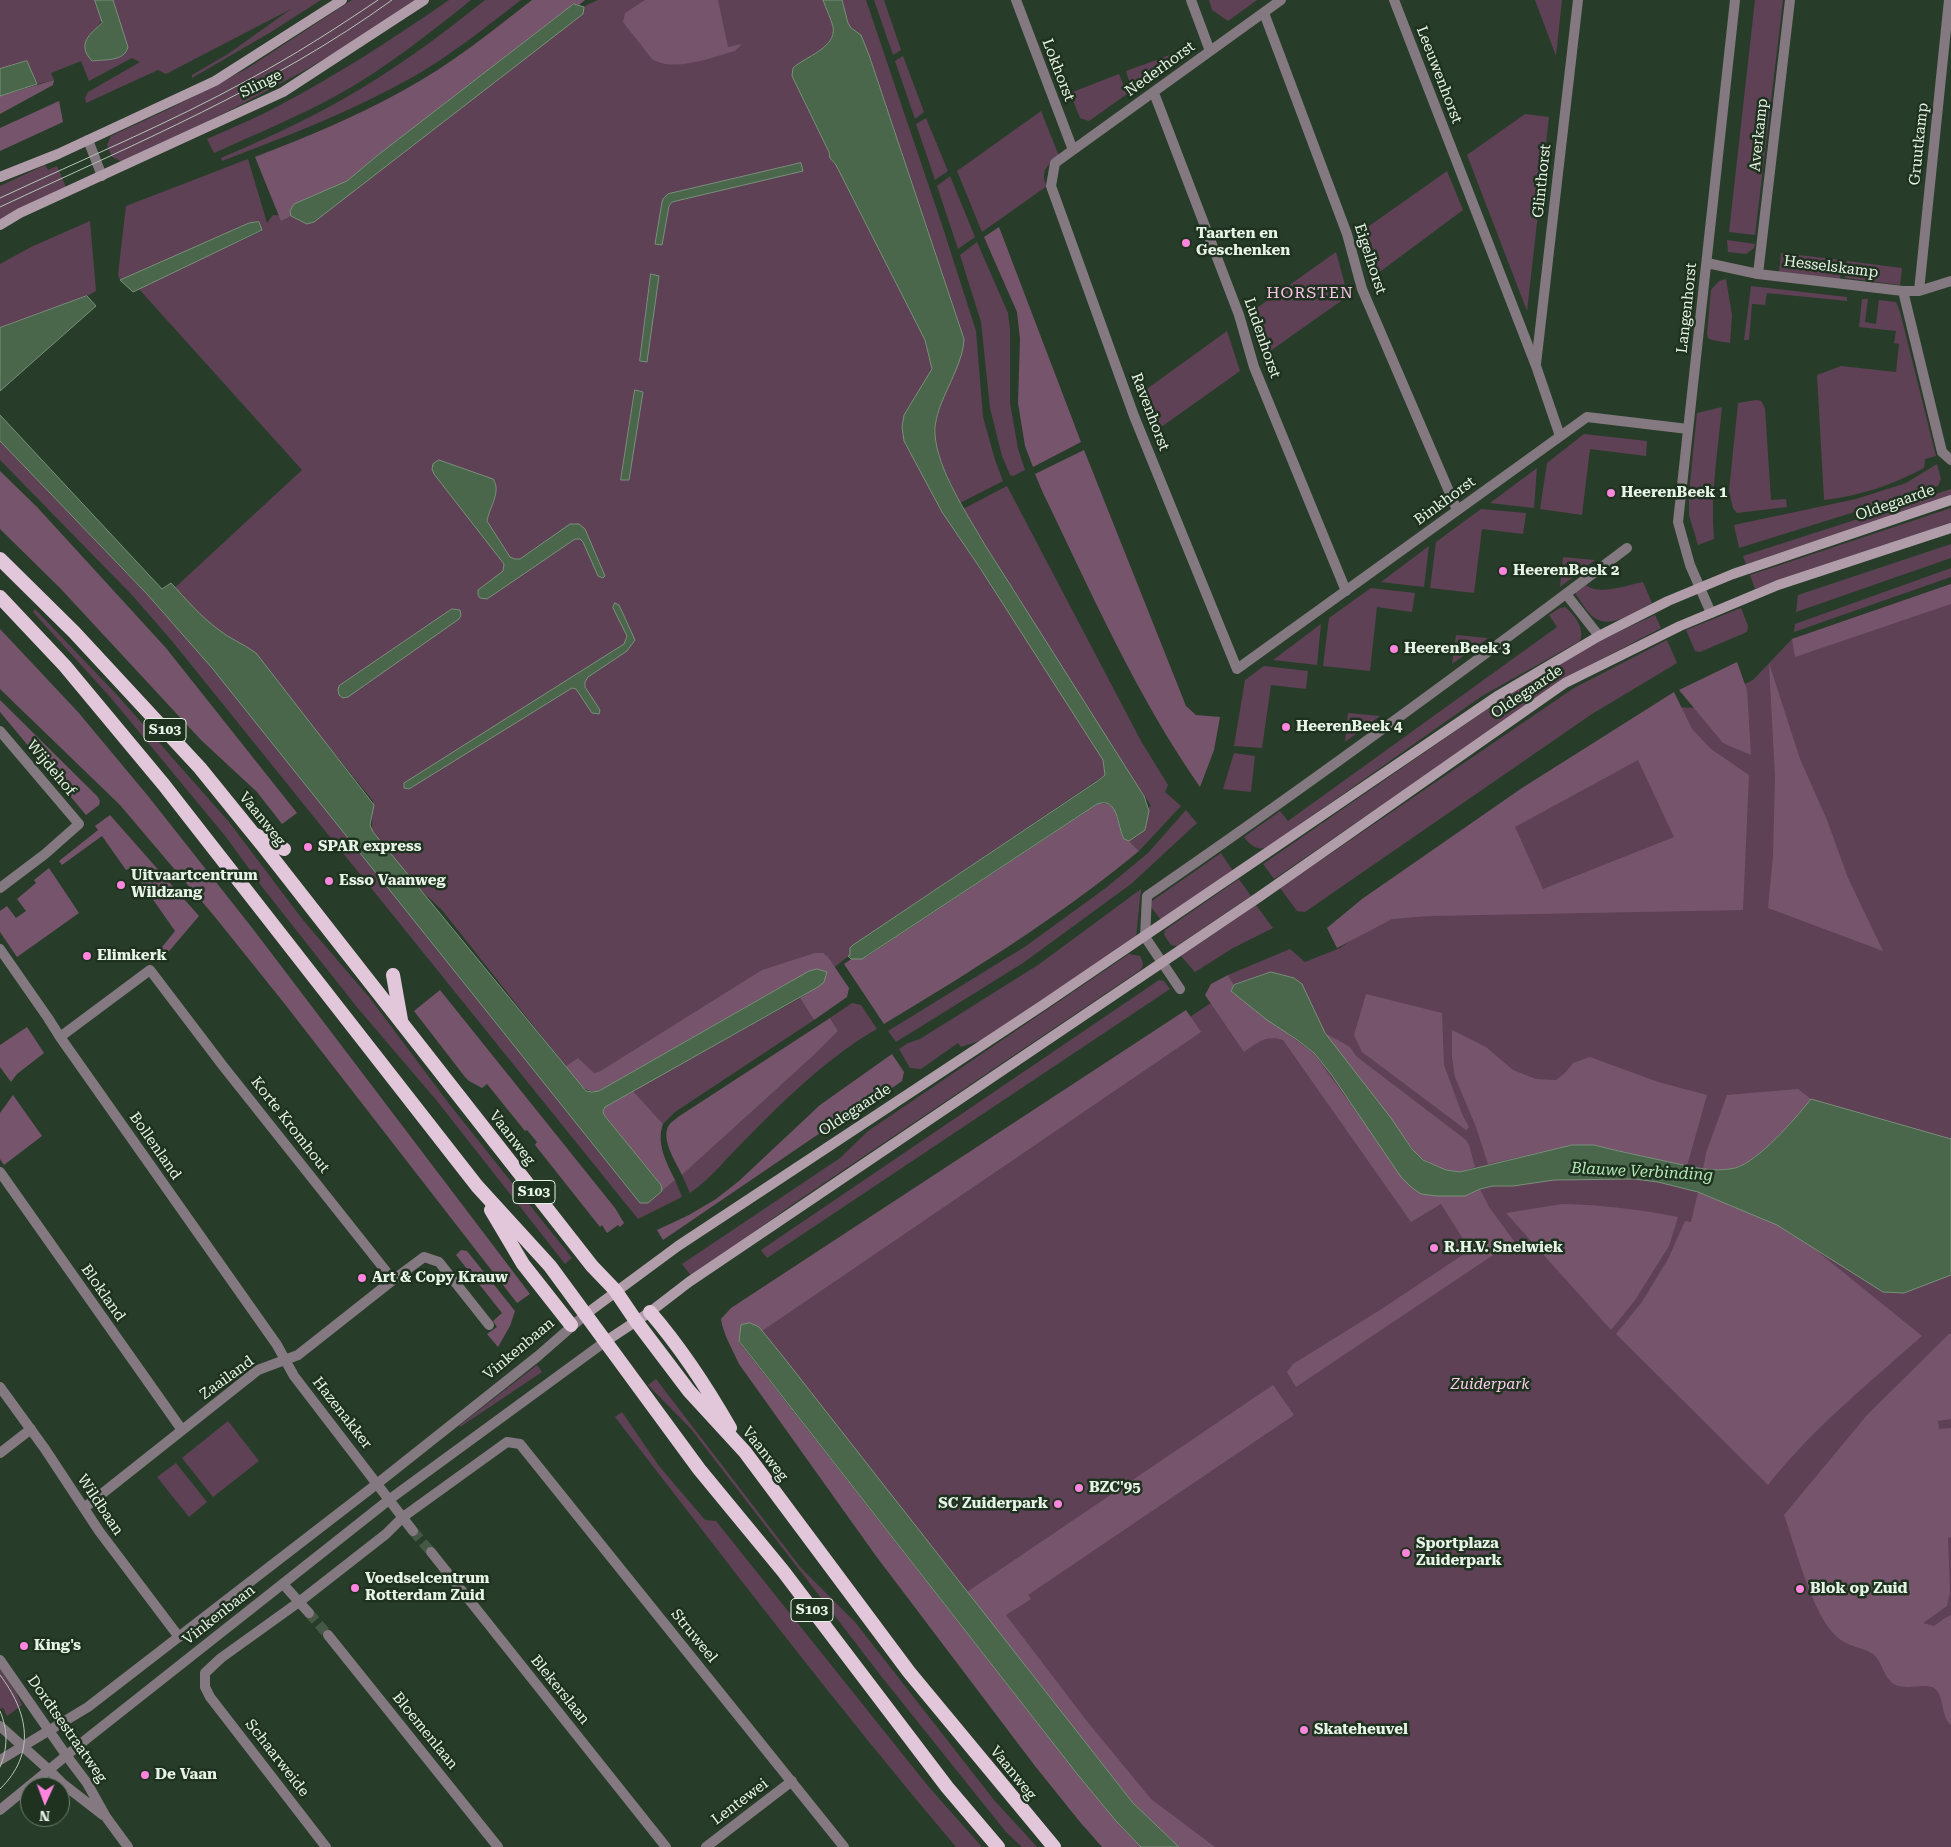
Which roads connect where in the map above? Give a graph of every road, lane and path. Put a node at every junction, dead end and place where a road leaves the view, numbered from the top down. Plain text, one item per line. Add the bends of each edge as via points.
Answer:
1 (342, 0) edge
2 (424, 0) edge
3 (1016, 0) edge
4 (1190, 0) edge
5 (1281, 0) edge
6 (1394, 0) edge
7 (1578, 0) edge
8 (1736, 0) edge
9 (1790, 0) edge
10 (1949, 0) edge
11 (1264, 13) junction
12 (1210, 51) junction
13 (1154, 93) junction
14 (88, 140) junction
15 (1074, 150) junction
16 (1455, 161) joint
17 (1056, 163) joint
18 (102, 176) junction
19 (0, 177) edge
20 (0, 225) edge
21 (1706, 263) junction
22 (1758, 274) junction
23 (1951, 281) edge
24 (1903, 291) junction
25 (1919, 291) junction
26 (1536, 366) junction
27 (1688, 429) junction
28 (1560, 436) junction
29 (1950, 461) edge
30 (1951, 500) edge
31 (1457, 510) junction
32 (1951, 528) edge
33 (1627, 548) dead end
34 (0, 559) edge
35 (1699, 588) junction
36 (1346, 591) junction
37 (1566, 594) junction
38 (0, 597) edge
39 (1711, 613) junction
40 (1599, 636) junction
41 (1237, 669) joint
42 (0, 731) edge
43 (251, 831) junction
44 (284, 848) dead end
45 (0, 888) edge
46 (1145, 937) junction
47 (0, 949) edge
48 (1163, 962) junction
49 (392, 975) dead end
50 (1180, 988) dead end
51 (402, 1024) junction
52 (60, 1037) junction
53 (0, 1172) edge
54 (477, 1186) junction
55 (393, 1280) junction
56 (615, 1290) junction
57 (650, 1312) junction
58 (586, 1314) junction
59 (636, 1321) junction
60 (572, 1325) junction
61 (489, 1326) dead end
62 (606, 1341) junction
63 (285, 1361) junction
64 (0, 1387) edge
65 (31, 1429) junction
66 (182, 1430) junction
67 (744, 1452) junction
68 (0, 1453) edge
69 (378, 1483) junction
70 (390, 1499) junction
71 (84, 1508) junction
72 (400, 1513) junction
73 (413, 1530) tunnel mouth
74 (431, 1552) tunnel mouth
75 (284, 1584) junction
76 (299, 1602) junction
77 (309, 1613) tunnel mouth
78 (328, 1635) tunnel mouth
79 (179, 1637) junction
80 (0, 1660) edge
81 (0, 1726) edge
82 (51, 1731) junction
83 (21, 1746) junction
84 (66, 1755) junction
85 (0, 1760) edge
86 (49, 1770) junction
87 (792, 1781) junction
88 (0, 1810) edge
89 (106, 1817) junction
90 (128, 1847) edge
91 (326, 1847) edge
92 (498, 1847) edge
93 (666, 1847) edge
94 (706, 1847) edge
95 (844, 1847) edge
96 (998, 1847) edge
97 (1054, 1847) edge

1 - 14 main road, Slinge via 215,81
2 - 18 main road, Slinge via 283,92
3 - 15 street, Lokhorst
4 - 12 street
5 - 11 street, Nederhorst
6 - 16 street, Leeuwenhorst
7 - 26 street, Glinthorst
8 - 21 street, Langenhorst
9 - 22 street, Averkamp
10 - 25 street, Gruutkamp
11 - 12 street, Nederhorst
11 - 31 street, Eigelhorst via 1347,234 1362,289
12 - 13 street, Nederhorst
13 - 15 street, Nederhorst
13 - 36 street, Ludenhorst via 1239,315 1254,367
14 - 18 street
14 - 19 main road, Slinge
15 - 17 street, Nederhorst
16 - 26 street, Glinthorst
17 - 41 street, Ravenhorst via 1051,186 1134,416
18 - 20 main road, Slinge
21 - 22 street, Hesselskamp
21 - 27 street, Langenhorst
22 - 24 street, Hesselskamp
23 - 25 street, Hesselskamp
24 - 25 street, Hesselskamp
24 - 29 street via 1942,452
26 - 28 street, Glinthorst
27 - 28 street, Binkhorst via 1587,417
27 - 35 street, Langenhorst via 1678,522
28 - 31 street, Binkhorst
30 - 35 main road, Oldegaarde
31 - 36 street, Binkhorst
32 - 39 main road, Oldegaarde via 1778,585
33 - 37 street
34 - 43 highway, Vaanweg / S103 via 128,689 200,768
35 - 39 street, Langenhorst
35 - 40 main road, Oldegaarde
36 - 41 street, Binkhorst
37 - 40 street
37 - 46 street via 1259,819 1147,896
38 - 54 highway, S103 via 65,666 164,785
39 - 48 main road, Oldegaarde via 1565,683
40 - 46 main road, Oldegaarde via 1498,695
42 - 45 street, Wijdehof via 79,824
43 - 44 highway
43 - 51 highway, Vaanweg / S103
46 - 48 street
46 - 56 main road, Oldegaarde via 717,1219
47 - 52 street, Bollenland
48 - 50 street
48 - 57 main road, Oldegaarde via 689,1282
49 - 51 highway
51 - 56 highway, Vaanweg / S103 via 592,1266
52 - 55 street, Korte Kromhout via 150,970
52 - 63 street, Bollenland via 277,1345
53 - 66 street, Blokland
54 - 58 highway, S103 via 550,1266
54 - 60 highway via 524,1264
55 - 61 street via 424,1257 439,1262
55 - 63 street, Zaailand via 298,1355
56 - 58 main road, Oldegaarde
56 - 59 highway, Vaanweg / S103
57 - 59 main road, Oldegaarde
57 - 67 highway via 702,1379
58 - 60 street, Vinkenbaan
58 - 62 highway, S103
59 - 62 main road, Oldegaarde
59 - 67 highway, Vaanweg / S103 via 689,1391
60 - 69 street, Vinkenbaan via 538,1356
62 - 70 street, Vinkenbaan
62 - 96 highway, S103 via 699,1469 782,1571 947,1787
63 - 66 street, Zaailand via 258,1370
63 - 69 street, Hazenakker
64 - 65 street, Wildbaan
65 - 68 street
65 - 71 street, Wildbaan
66 - 71 street, Zaailand
67 - 97 highway, Vaanweg / S103 via 909,1672
69 - 70 street
69 - 79 street, Vinkenbaan
70 - 72 street
70 - 75 street, Vinkenbaan
71 - 79 street, Wildbaan
72 - 73 street
72 - 76 street via 386,1534
72 - 87 street, Struweel via 507,1442 520,1444
74 - 93 street, Blekerslaan
75 - 76 street
75 - 84 street, Vinkenbaan
76 - 77 street
76 - 91 street, Schaarweide via 221,1658 205,1673 205,1687
78 - 92 street, Bloemenlaan
79 - 82 street, Vinkenbaan via 88,1707
80 - 82 street, Dordtsestraatweg
81 - 83 street, Dordtsestraatweg
82 - 83 street, Vinkenbaan
82 - 84 street, Dordtsestraatweg
83 - 85 street, Vinkenbaan
83 - 86 street, Dordtsestraatweg
84 - 86 street, Vinkenbaan
84 - 89 street, Dordtsestraatweg
86 - 88 street, Vinkenbaan
86 - 89 street, Dordtsestraatweg
87 - 94 street, Lentewei
87 - 95 street, Struweel
89 - 90 street, Dordtsestraatweg

